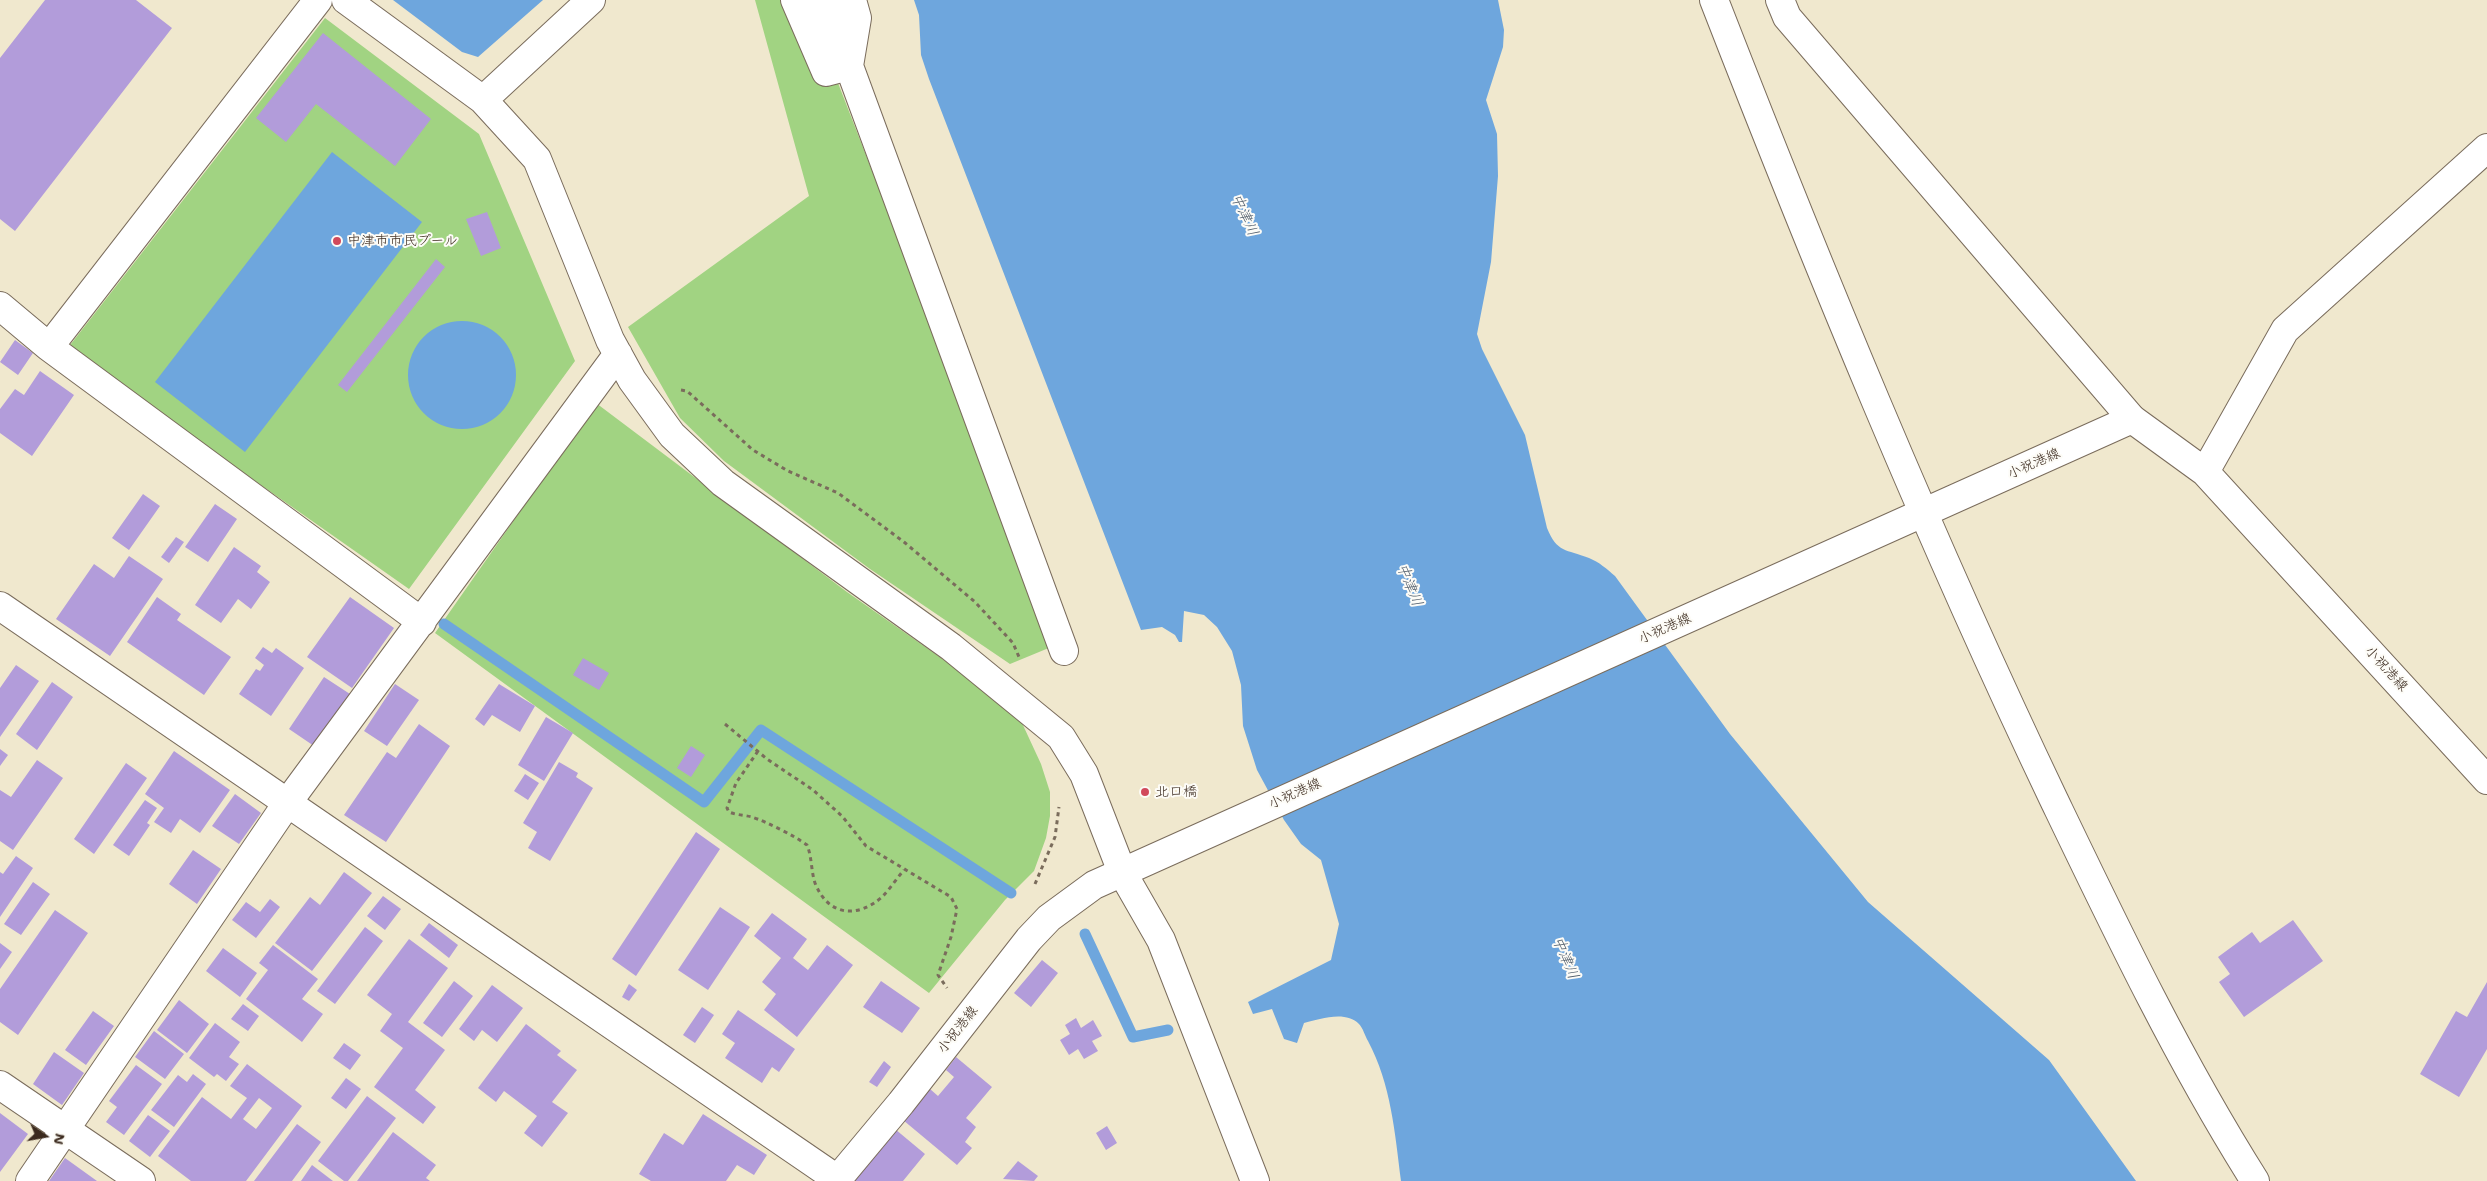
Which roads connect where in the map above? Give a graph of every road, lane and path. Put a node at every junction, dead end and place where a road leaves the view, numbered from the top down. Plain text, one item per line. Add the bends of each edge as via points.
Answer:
1 (318, 0) edge
2 (346, 0) edge
3 (591, 0) edge
4 (795, 0) edge
5 (824, 0) edge
6 (852, 0) edge
7 (1714, 0) edge
8 (1780, 0) edge
9 (849, 66) junction
10 (483, 100) junction
11 (2487, 148) edge
12 (0, 306) edge
13 (49, 347) junction
14 (618, 354) junction
15 (2132, 420) junction
16 (2205, 472) junction
17 (1914, 518) junction
18 (0, 606) edge
19 (422, 622) junction
20 (1064, 651) dead end
21 (725, 724) dead end
22 (757, 751) junction
23 (2487, 780) edge
24 (288, 802) junction
25 (1133, 867) junction
26 (904, 870) junction
27 (952, 995) dead end
28 (0, 1085) edge
29 (66, 1130) junction
30 (836, 1180) edge
31 (30, 1181) edge
32 (141, 1181) edge
33 (1255, 1181) edge
34 (2255, 1181) edge

1 - 13 street
2 - 10 street
3 - 10 street
4 - 9 street via 826,72
5 - 9 street
6 - 9 street via 857,18
7 - 17 street
8 - 15 street via 1786,17
9 - 20 street
10 - 14 street via 537,159
11 - 16 street via 2285,330
12 - 13 street
13 - 19 street
14 - 19 street
14 - 25 street via 672,435 723,483 952,647 1060,737 1084,774
15 - 16 street, 小祝港線
15 - 17 street, 小祝港線
16 - 23 street, 小祝港線
17 - 25 street, 小祝港線
17 - 34 street via 1984,652 2132,961 2218,1123
18 - 24 street
19 - 24 street
21 - 22 path
22 - 26 path via 813,790 842,816 866,846
22 - 26 path via 736,783 727,808 729,812 763,821 807,845 815,882 825,901 842,911 862,910 882,896
24 - 29 street
24 - 30 street
25 - 30 street, 小祝港線 via 1094,885 1070,901 1029,939 901,1103
25 - 33 street
26 - 27 path via 951,898 957,909 938,975
28 - 29 street
29 - 31 street
29 - 32 street

